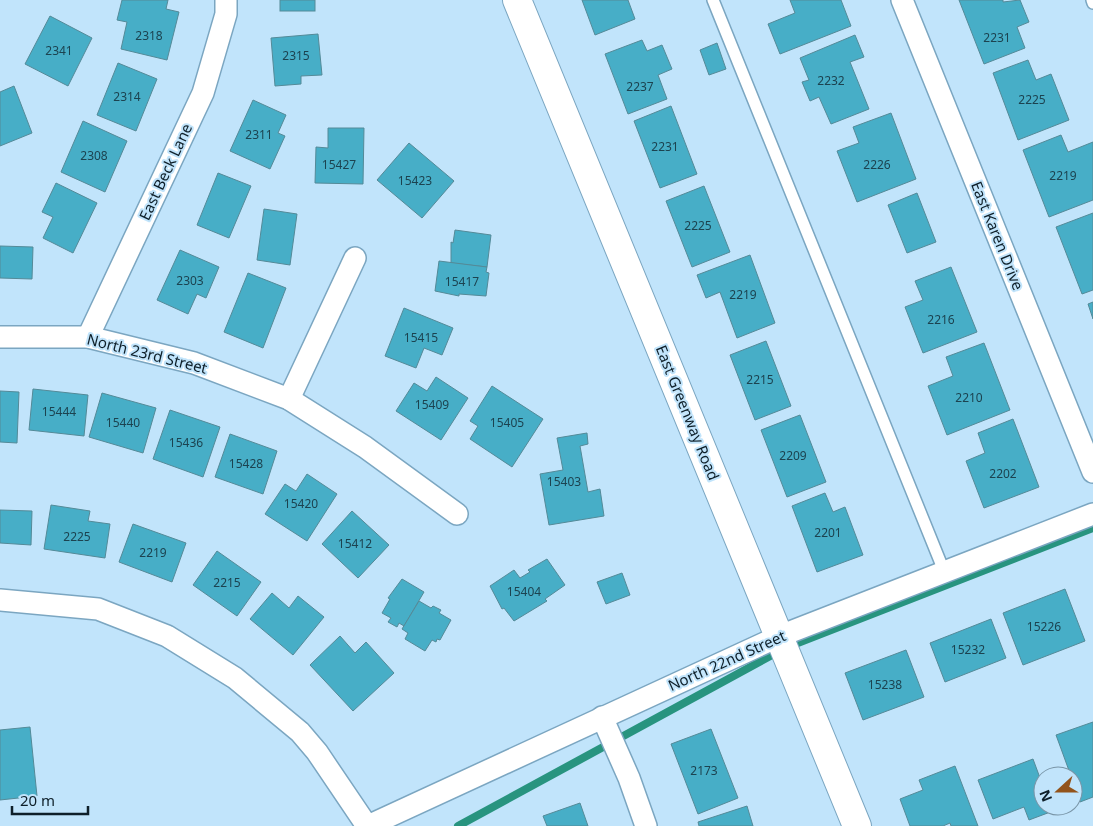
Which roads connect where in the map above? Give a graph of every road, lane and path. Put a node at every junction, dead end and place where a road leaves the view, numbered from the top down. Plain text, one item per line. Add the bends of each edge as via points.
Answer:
1 (226, 0) edge
2 (517, 0) edge
3 (713, 0) edge
4 (902, 0) edge
5 (355, 258) dead end
6 (0, 337) edge
7 (88, 337) junction
8 (289, 399) junction
9 (1093, 472) edge
10 (457, 514) dead end
11 (1093, 514) edge
12 (944, 572) junction
13 (0, 600) edge
14 (780, 636) junction
15 (602, 717) junction
16 (368, 826) edge
17 (646, 826) edge
18 (857, 826) edge

1 - 7 street, East Beck Lane via 226,14 203,93
2 - 14 street, East Greenway Road
3 - 12 lane
4 - 9 street, East Karen Drive
5 - 8 street
6 - 7 street, North 23rd Street
7 - 8 street, North 23rd Street via 194,364
8 - 10 street, North 23rd Street via 365,447
11 - 12 street, North 22nd Street
12 - 14 street, North 22nd Street
13 - 16 street via 98,609 167,636 235,678 300,732
14 - 15 street, North 22nd Street
14 - 18 street, East Greenway Road
15 - 16 street, North 22nd Street
15 - 17 street

